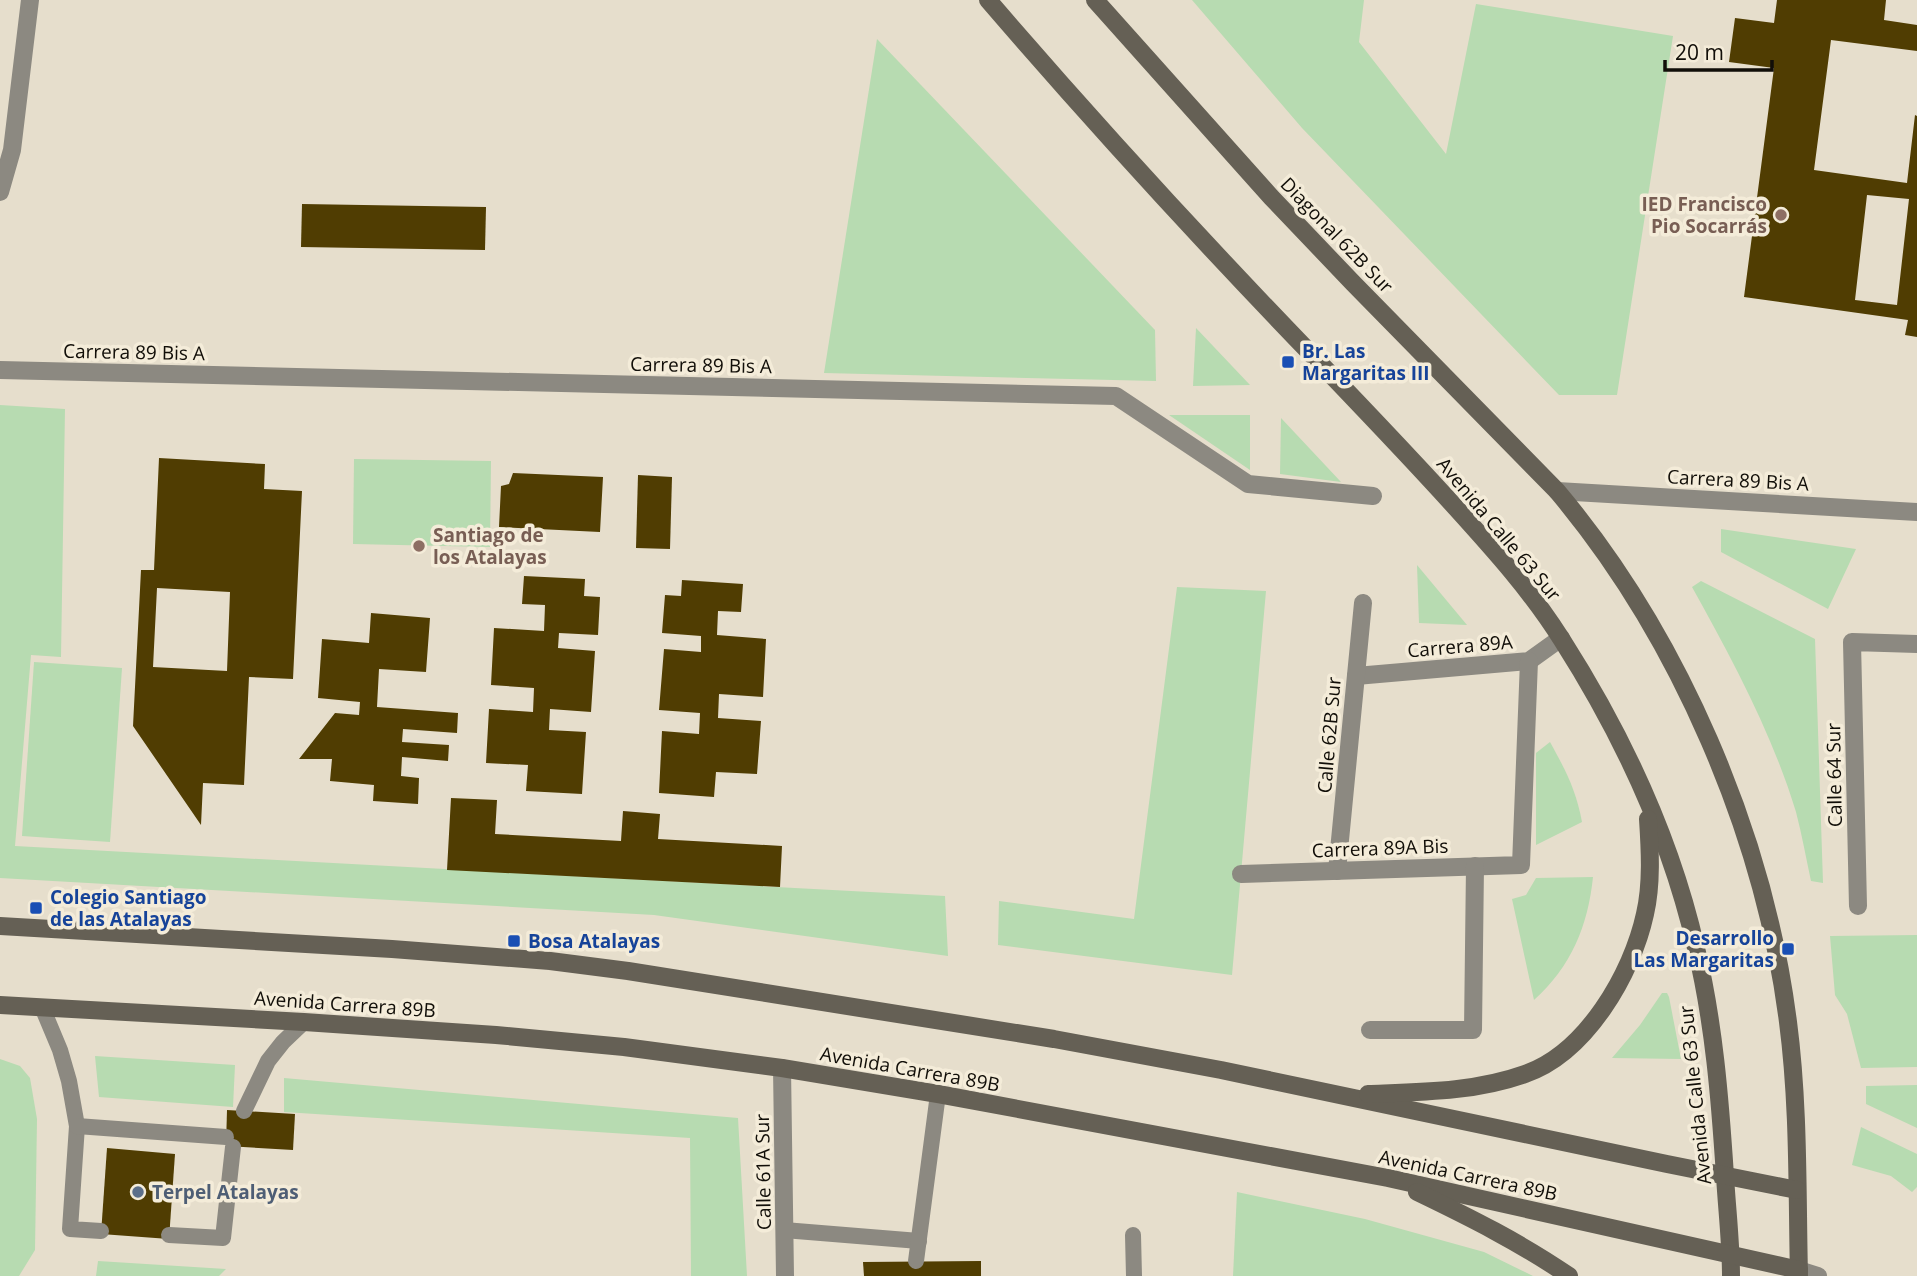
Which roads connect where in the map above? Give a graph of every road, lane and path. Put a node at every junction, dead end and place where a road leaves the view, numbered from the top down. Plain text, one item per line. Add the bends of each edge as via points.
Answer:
1 (30, 0) edge
2 (988, 0) edge
3 (1095, 0) edge
4 (0, 192) edge
5 (0, 370) edge
6 (1557, 491) junction
7 (1373, 496) dead end
8 (1917, 512) edge
9 (1363, 603) dead end
10 (1561, 638) junction
11 (1917, 644) edge
12 (1529, 661) junction
13 (1356, 676) junction
14 (1647, 801) junction
15 (1475, 866) junction
16 (1337, 871) junction
17 (1241, 874) dead end
18 (1858, 906) dead end
19 (0, 926) edge
20 (0, 1005) edge
21 (42, 1007) junction
22 (304, 1022) junction
23 (1370, 1030) dead end
24 (782, 1068) junction
25 (938, 1094) junction
26 (1344, 1095) junction
27 (244, 1111) dead end
28 (77, 1126) junction
29 (1725, 1176) junction
30 (1388, 1178) junction
31 (1797, 1190) junction
32 (785, 1230) junction
33 (101, 1231) dead end
34 (169, 1235) dead end
35 (1133, 1235) dead end
36 (919, 1241) junction
37 (1731, 1255) junction
38 (916, 1261) dead end
39 (1799, 1273) edge
40 (785, 1276) edge
41 (1134, 1276) edge
42 (1569, 1276) edge
43 (1731, 1276) edge
44 (1818, 1276) edge

1 - 4 street via 12,150
2 - 10 main road, Avenida Calle 63 Sur via 1221,260 1496,552
3 - 6 main road, Diagonal 62B Sur via 1280,207
5 - 7 street, Carrera 89 Bis A via 1116,396 1248,484
6 - 8 street, Carrera 89 Bis A
6 - 31 main road via 1587,526 1645,614 1727,782 1779,963 1794,1082
9 - 13 street, Calle 62B Sur
10 - 12 street, Carrera 89A
10 - 14 main road, Avenida Calle 63 Sur via 1621,743
11 - 18 street, Calle 64 Sur via 1852,642
12 - 13 street, Carrera 89A
12 - 15 street, Carrera 89A Bis via 1521,865
13 - 16 street, Calle 62B Sur
14 - 26 main road via 1646,914 1612,996 1583,1033 1553,1061 1498,1082
14 - 29 main road, Avenida Calle 63 Sur via 1675,873 1698,957 1715,1054
15 - 16 street, Carrera 89A Bis
15 - 23 street via 1473,1030
16 - 17 street, Carrera 89A Bis
19 - 26 main road via 550,961 1054,1039
20 - 21 main road, Avenida Carrera 89B
21 - 22 main road, Avenida Carrera 89B
21 - 28 lane via 61,1049
22 - 24 main road, Avenida Carrera 89B via 624,1047
22 - 27 lane via 268,1062
24 - 25 main road, Avenida Carrera 89B
24 - 32 street, Calle 61A Sur
25 - 30 main road, Avenida Carrera 89B
25 - 36 lane
26 - 29 main road
28 - 33 lane via 70,1228
28 - 34 lane via 229,1142 223,1238
29 - 31 main road
29 - 37 main road, Avenida Calle 63 Sur
30 - 37 main road, Avenida Carrera 89B
30 - 42 main road via 1537,1254
31 - 39 main road
32 - 36 lane
32 - 40 street, Calle 61A Sur
35 - 41 lane
36 - 38 lane
37 - 39 main road, Avenida Carrera 89B
37 - 43 main road, Avenida Calle 63 Sur
39 - 44 street

